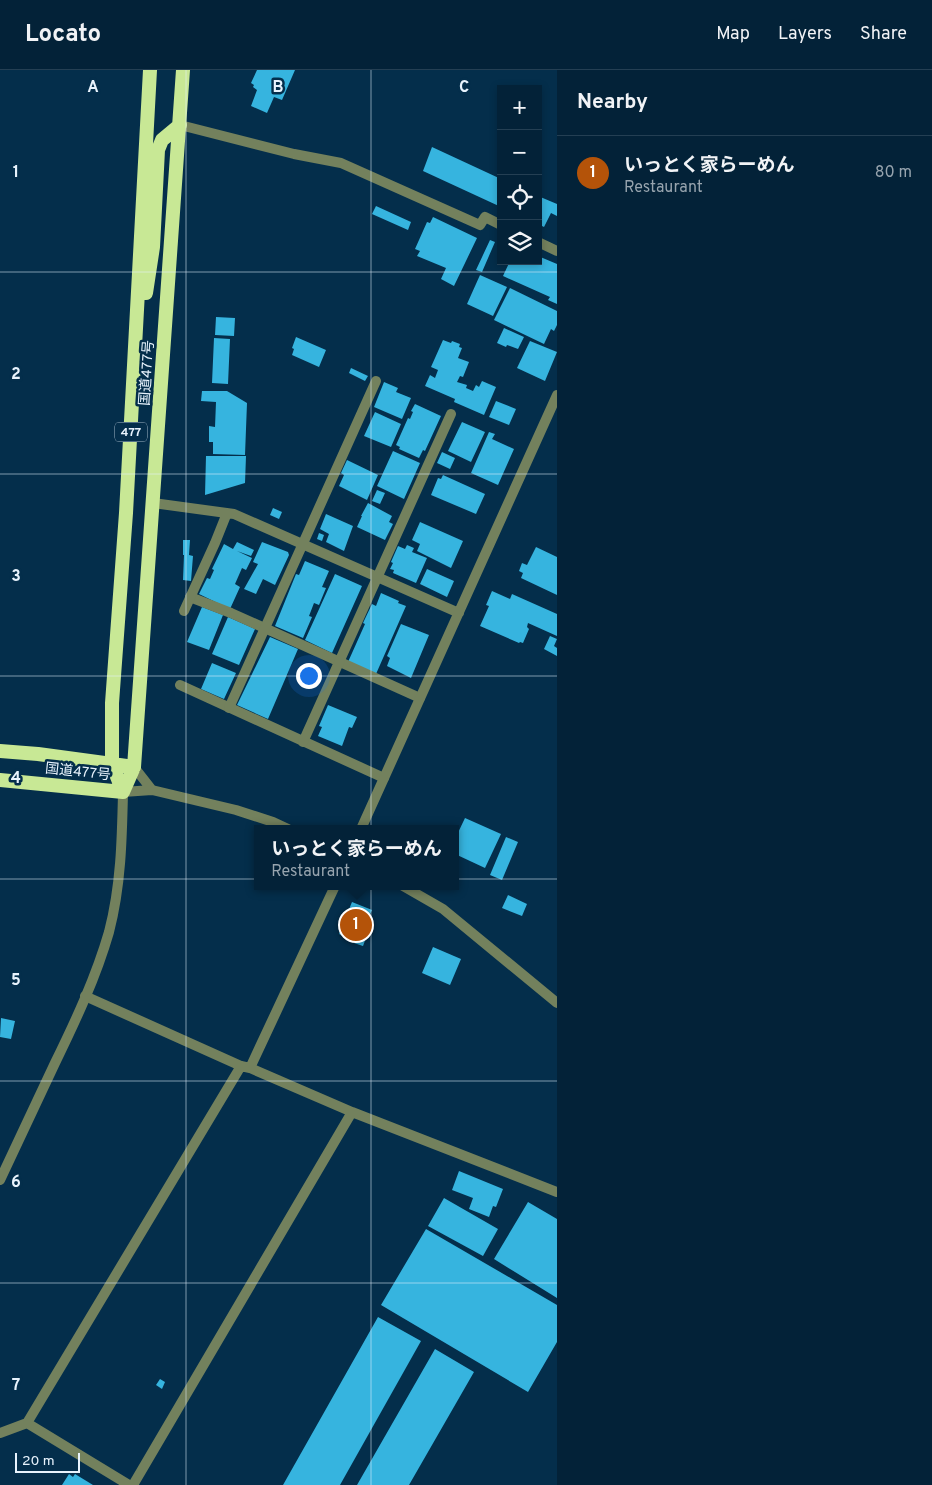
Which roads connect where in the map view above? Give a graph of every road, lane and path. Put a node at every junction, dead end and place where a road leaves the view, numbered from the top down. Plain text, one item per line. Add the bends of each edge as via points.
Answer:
1 (150, 70) edge
2 (183, 70) edge
3 (180, 125) junction
4 (497, 223) edge
5 (542, 244) edge
6 (557, 251) edge
7 (134, 370) junction
8 (376, 381) dead end
9 (557, 395) edge
10 (451, 414) dead end
11 (153, 503) junction
12 (227, 513) junction
13 (302, 544) junction
14 (377, 577) junction
15 (190, 597) junction
16 (184, 611) dead end
17 (458, 613) junction
18 (265, 628) junction
19 (339, 662) junction
20 (180, 685) dead end
21 (420, 698) junction
22 (229, 708) junction
23 (302, 742) junction
24 (0, 751) edge
25 (112, 764) junction
26 (134, 767) junction
27 (384, 778) junction
28 (0, 780) edge
29 (152, 790) junction
30 (123, 792) junction
31 (279, 825) edge
32 (363, 825) edge
33 (333, 890) edge
34 (410, 890) edge
35 (85, 996) junction
36 (557, 1003) edge
37 (246, 1067) junction
38 (352, 1112) junction
39 (0, 1180) edge
40 (557, 1192) edge
41 (27, 1423) junction
42 (0, 1433) edge
43 (129, 1485) edge
44 (133, 1485) edge

1 - 7 highway, 国道477号 / 477
2 - 3 highway, 国道477号 / 477
3 - 4 street via 342,163 480,226 485,218
3 - 7 highway via 162,140 158,150 153,246
3 - 11 highway, 国道477号 / 477
5 - 6 street
7 - 25 highway, 国道477号 / 477 via 112,703
8 - 13 street
9 - 17 street
10 - 14 street
11 - 12 street
11 - 26 highway, 国道477号 / 477
12 - 13 street
12 - 15 street
13 - 14 street
13 - 18 street
14 - 17 street
14 - 19 street
15 - 16 street
15 - 18 street
17 - 21 street
18 - 19 street
18 - 22 street
19 - 21 street
19 - 23 street
20 - 22 street
21 - 27 street
22 - 23 street
23 - 27 street
24 - 25 highway, 国道477号
25 - 26 highway, 国道477号
25 - 30 highway, 国道477号 / 477
26 - 29 street
26 - 30 highway, 国道477号 / 477
27 - 32 street
28 - 30 highway, 国道477号
29 - 30 street
29 - 31 street via 236,810
30 - 35 street via 122,859 117,890 100,962
33 - 37 street
34 - 36 street via 443,909
35 - 37 street
35 - 39 street
37 - 38 street
37 - 41 street
38 - 40 street
38 - 44 street
41 - 42 street
41 - 43 street

